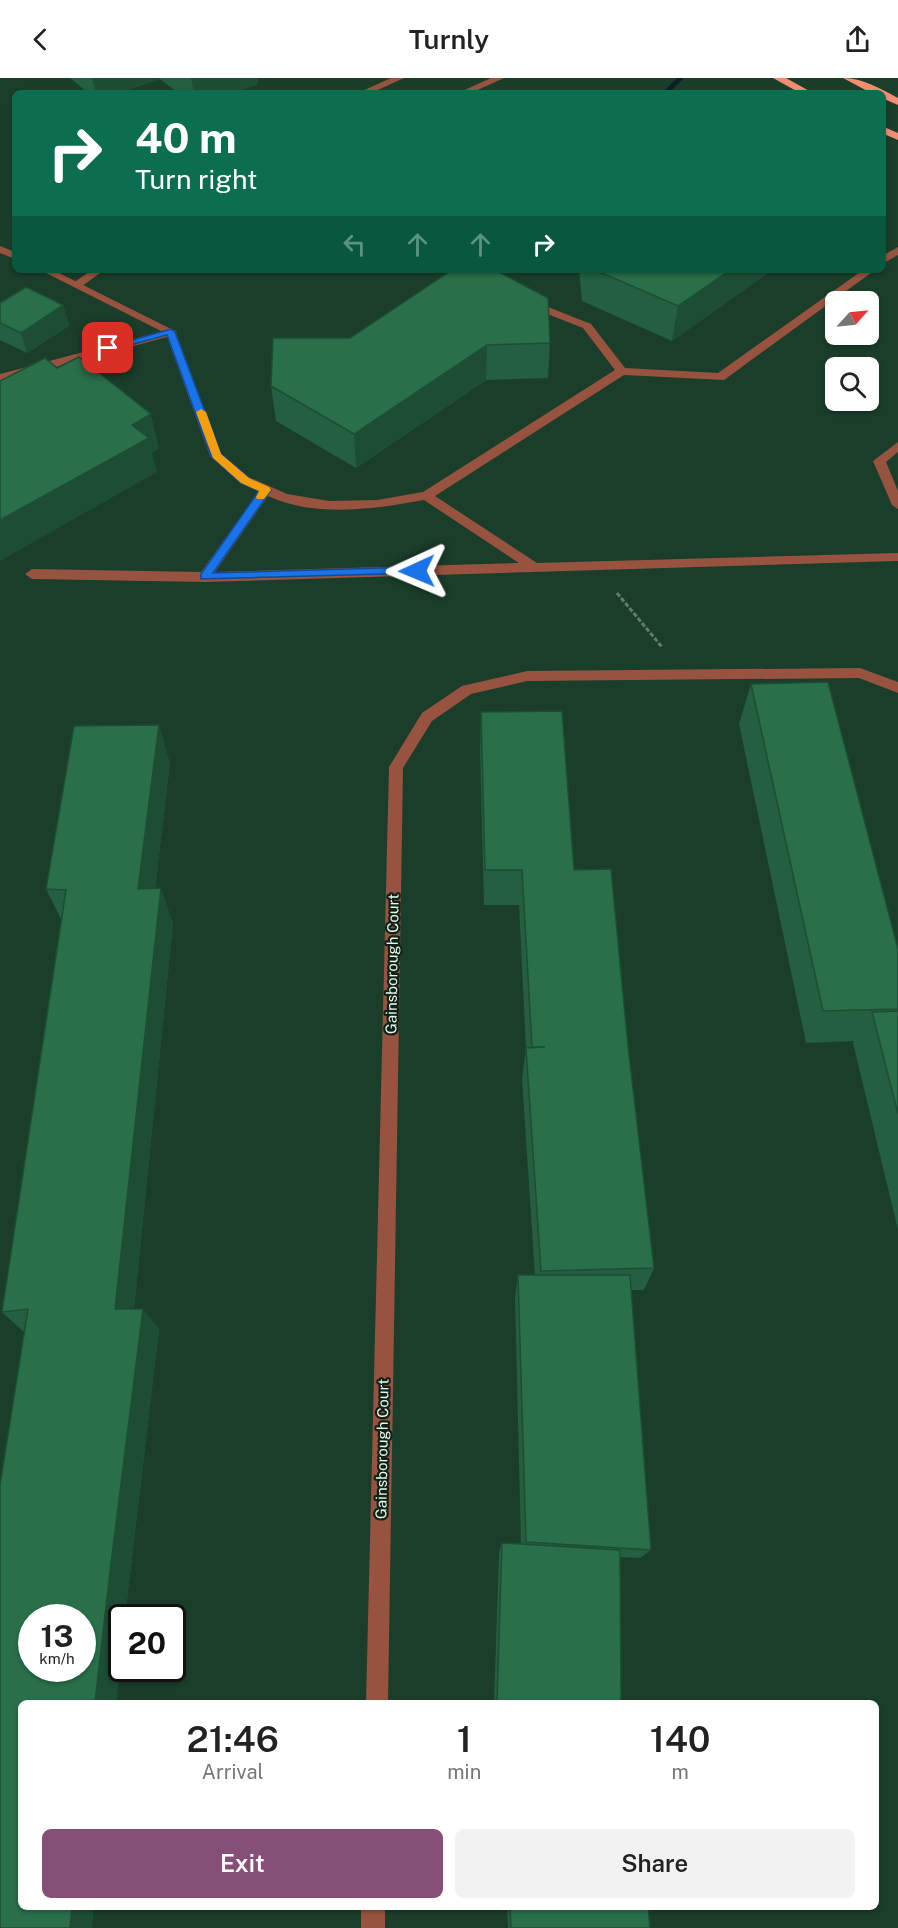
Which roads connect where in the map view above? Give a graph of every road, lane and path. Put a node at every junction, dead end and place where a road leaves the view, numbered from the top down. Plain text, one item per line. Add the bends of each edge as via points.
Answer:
1 (399, 78) edge
2 (499, 78) edge
3 (778, 78) edge
4 (848, 78) edge
5 (370, 90) edge
6 (470, 90) edge
7 (802, 90) edge
8 (873, 90) edge
9 (51, 273) edge
10 (95, 273) edge
11 (866, 273) edge
12 (77, 285) junction
13 (539, 307) edge
14 (171, 332) junction
15 (622, 370) junction
16 (2, 375) edge
17 (22, 388) edge
18 (898, 446) edge
19 (266, 490) junction
20 (426, 496) junction
21 (898, 505) edge
22 (898, 557) edge
23 (594, 566) junction
24 (534, 567) junction
25 (32, 574) dead end
26 (205, 577) junction
27 (686, 675) junction
28 (898, 688) edge
29 (377, 1700) edge
30 (373, 1910) edge
31 (373, 1928) edge

1 - 5 street
2 - 6 street
3 - 7 highway
4 - 8 highway
9 - 12 street
10 - 12 street
11 - 15 street via 720,377
12 - 14 street
13 - 15 street via 587,326
14 - 16 street
14 - 19 street via 216,456 245,480
15 - 20 street
16 - 17 street
18 - 21 street via 879,461
19 - 20 street via 284,498 330,505 377,504
19 - 26 street
20 - 24 street
22 - 23 street
23 - 24 street
23 - 27 path
24 - 26 street
25 - 26 street
27 - 28 street, Gainsborough Court via 860,673
27 - 29 street, Gainsborough Court via 527,676 467,690 427,717 396,767
30 - 31 street

